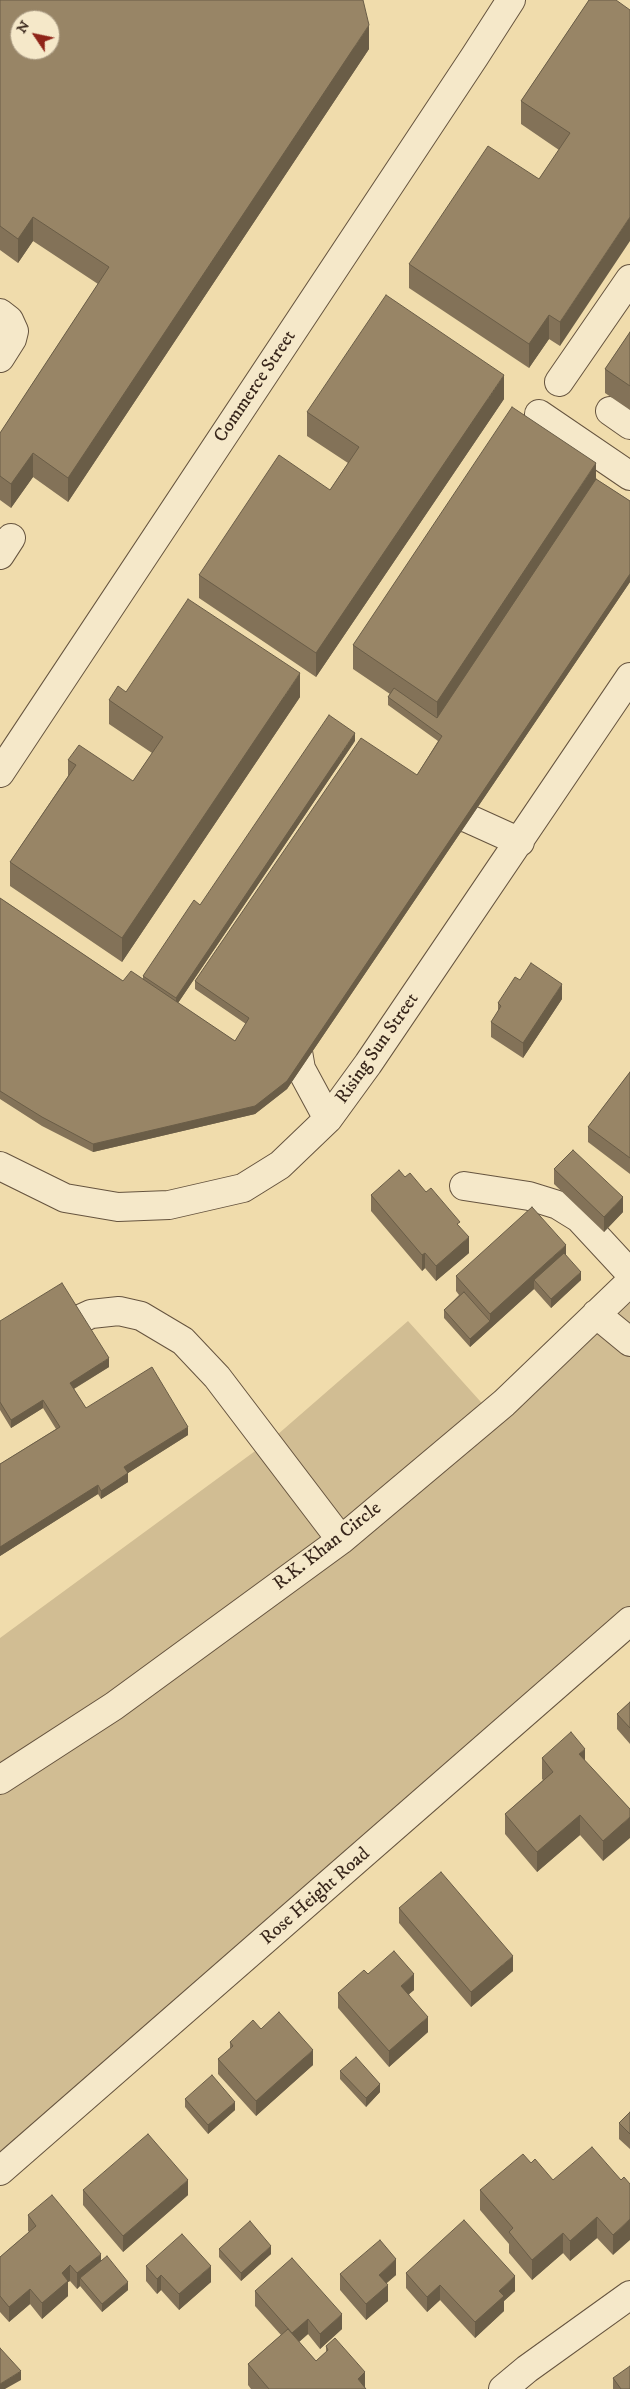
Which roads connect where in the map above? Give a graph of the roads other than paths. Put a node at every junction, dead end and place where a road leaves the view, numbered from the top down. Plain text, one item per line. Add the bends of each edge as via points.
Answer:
1 (510, 0) edge
2 (630, 279) edge
3 (0, 313) edge
4 (0, 358) edge
5 (559, 382) dead end
6 (538, 414) dead end
7 (630, 476) edge
8 (630, 677) edge
9 (0, 773) edge
10 (418, 841) edge
11 (520, 842) junction
12 (306, 1009) edge
13 (328, 1119) junction
14 (0, 1166) edge
15 (464, 1186) dead end
16 (630, 1273) edge
17 (630, 1282) edge
18 (596, 1314) junction
19 (630, 1342) edge
20 (0, 1363) edge
21 (340, 1540) junction
22 (630, 1621) edge
23 (0, 1780) edge
24 (0, 2171) edge
25 (630, 2295) edge
26 (503, 2389) edge

1 - 9 street, Commerce Street
2 - 5 street
3 - 4 street via 9,320 14,331
6 - 7 street
8 - 11 street, Rising Sun Street
10 - 11 street via 439,818 452,815 467,818
11 - 13 street, Rising Sun Street
12 - 13 street via 300,1022 297,1046 301,1070
13 - 14 street, Rising Sun Street via 280,1165 244,1188 169,1205 118,1207 65,1198
15 - 16 street via 528,1196 558,1205 579,1218
17 - 18 street, R.K. Khan Circle
18 - 19 street
18 - 21 street, R.K. Khan Circle via 504,1403
20 - 21 street via 45,1335 92,1314 119,1311 141,1316 183,1341 217,1377
21 - 23 street, R.K. Khan Circle via 114,1706
22 - 24 street, Rose Height Road
25 - 26 street

